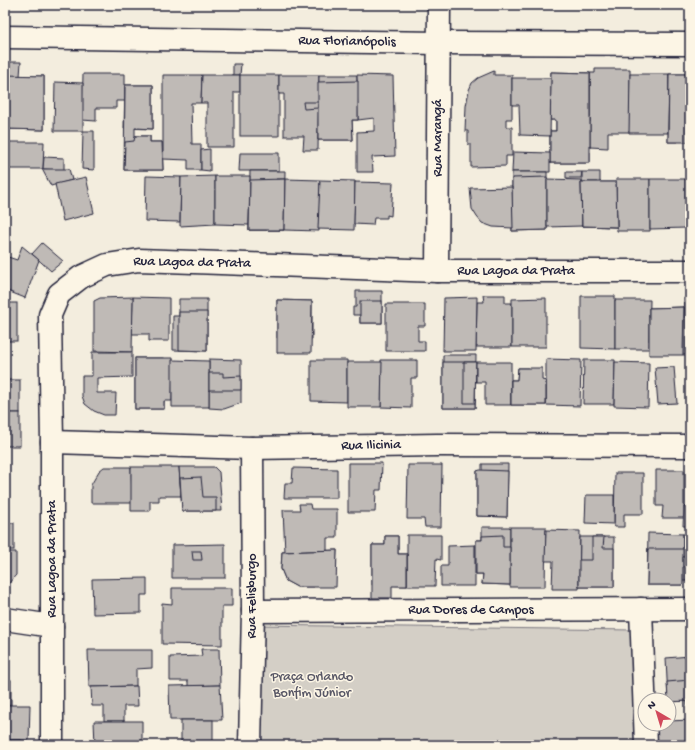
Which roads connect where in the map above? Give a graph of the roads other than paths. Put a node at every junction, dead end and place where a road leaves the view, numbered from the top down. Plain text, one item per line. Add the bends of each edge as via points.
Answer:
1 (439, 5) edge
2 (5, 37) edge
3 (439, 43) junction
4 (690, 44) edge
5 (437, 271) junction
6 (690, 271) edge
7 (52, 442) junction
8 (690, 446) edge
9 (252, 448) junction
10 (642, 609) junction
11 (690, 610) edge
12 (253, 611) junction
13 (5, 619) edge
14 (52, 626) junction
15 (52, 745) edge
16 (250, 745) edge
17 (646, 745) edge

1 - 3 street, Rua Marangá
2 - 3 street, Rua Florianópolis
3 - 4 street, Rua Florianópolis
3 - 5 street, Rua Marangá
5 - 6 street, Rua Lagoa da Prata
5 - 7 street, Rua Lagoa da Prata via 139,260 107,265 81,277 59,294 50,315
7 - 9 street, Rua Ilicinia
7 - 14 street, Rua Lagoa da Prata
8 - 9 street, Rua Ilicinia via 437,445
9 - 12 street, Rua Felisburgo
10 - 11 street, Rua Dores de Campos
10 - 12 street, Rua Dores de Campos
10 - 17 street
12 - 16 street, Rua Felisburgo
13 - 14 street
14 - 15 street, Rua Lagoa da Prata

